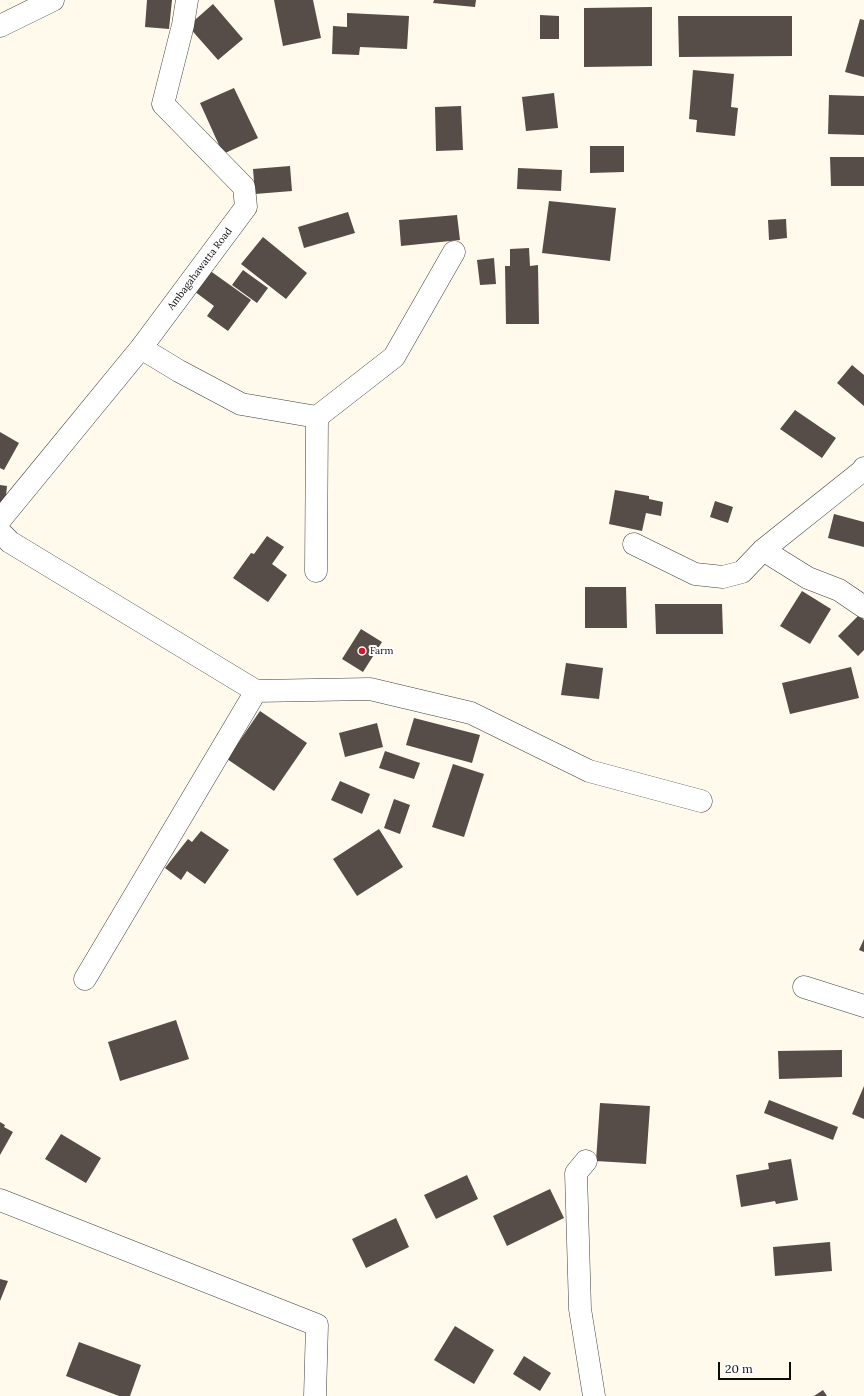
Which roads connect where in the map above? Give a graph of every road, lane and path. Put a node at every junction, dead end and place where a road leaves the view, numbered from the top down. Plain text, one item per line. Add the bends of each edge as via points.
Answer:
1 (53, 0) edge
2 (187, 0) edge
3 (0, 26) edge
4 (454, 252) dead end
5 (141, 348) junction
6 (317, 417) junction
7 (864, 468) edge
8 (0, 520) edge
9 (0, 532) edge
10 (634, 544) dead end
11 (763, 550) junction
12 (316, 571) dead end
13 (864, 607) edge
14 (256, 691) junction
15 (701, 801) dead end
16 (85, 978) dead end
17 (804, 987) dead end
18 (864, 1006) edge
19 (586, 1161) dead end
20 (0, 1200) edge
21 (315, 1396) edge
22 (594, 1396) edge

1 - 3 street
2 - 5 street, Ambagahawatta Road via 163,104 244,187 246,207
4 - 6 street via 394,357
5 - 6 street via 241,404
5 - 8 street, Ambagahawatta Road
6 - 12 street
7 - 11 street
9 - 14 street via 10,542
10 - 11 street via 695,574 723,577 742,572
11 - 13 street via 808,578 839,590
14 - 15 street via 370,689 471,713 589,771
14 - 16 street
17 - 18 street
19 - 22 street via 576,1173 580,1301
20 - 21 street via 317,1325

